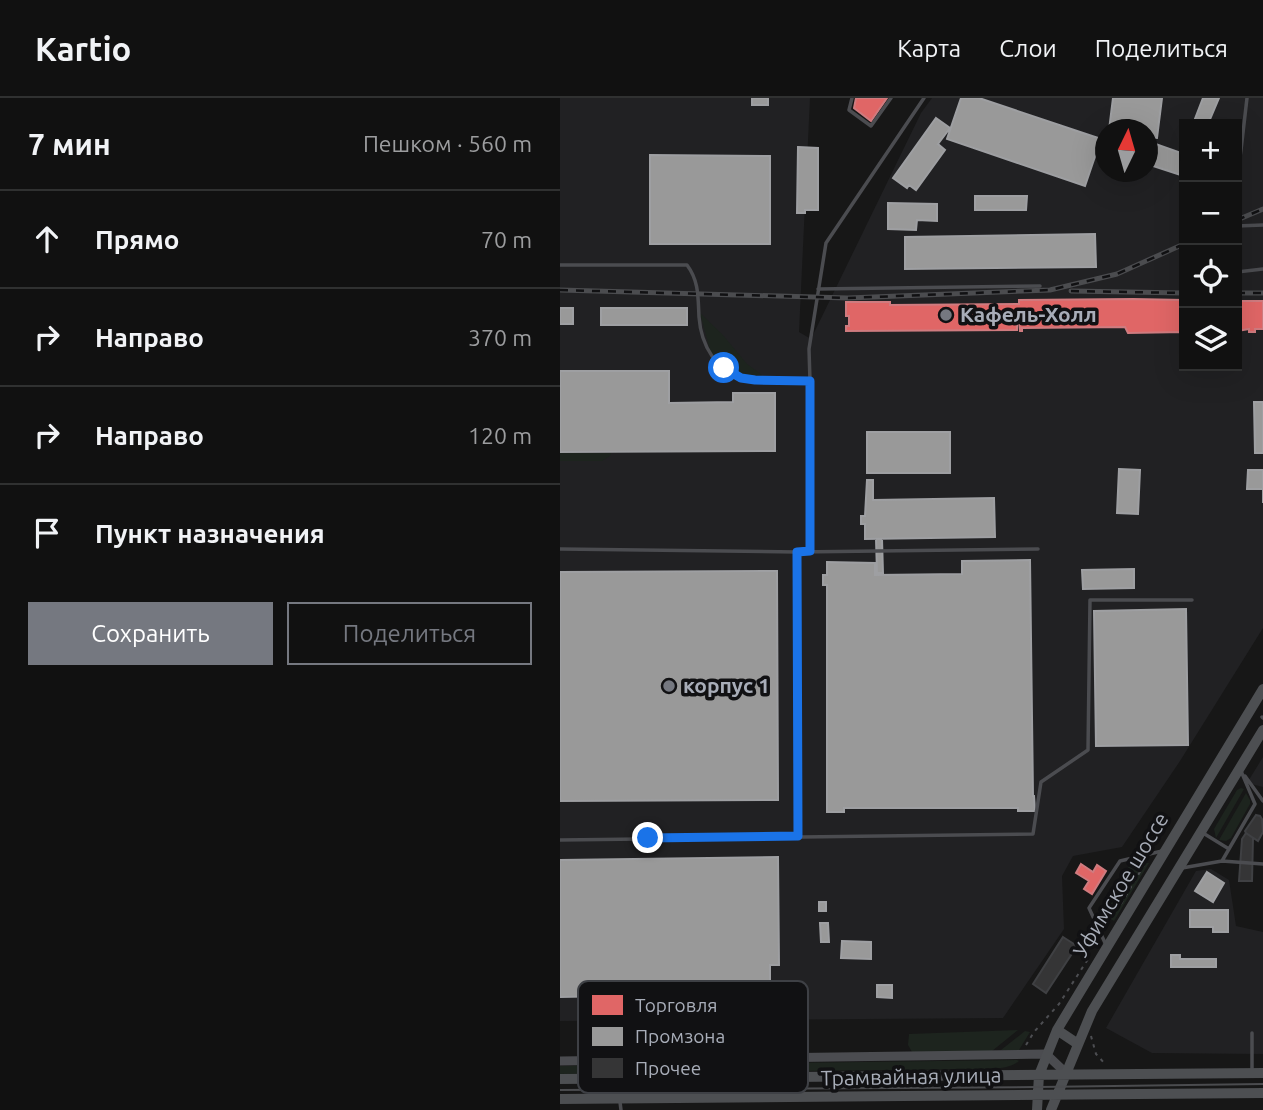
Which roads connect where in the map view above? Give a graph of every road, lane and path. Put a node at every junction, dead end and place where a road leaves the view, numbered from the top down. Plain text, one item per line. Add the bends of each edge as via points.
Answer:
1 (852, 98) edge
2 (891, 98) edge
3 (924, 98) edge
4 (1247, 98) edge
5 (1242, 141) edge
6 (1263, 225) edge
7 (1242, 226) edge
8 (560, 265) edge
9 (1263, 269) edge
10 (1242, 271) edge
11 (1040, 286) dead end
12 (818, 289) junction
13 (810, 381) junction
14 (560, 549) edge
15 (1038, 550) dead end
16 (810, 551) junction
17 (797, 552) junction
18 (1192, 600) dead end
19 (1263, 689) edge
20 (1263, 730) edge
21 (1239, 768) junction
22 (1263, 801) edge
23 (1202, 832) junction
24 (798, 836) junction
25 (560, 840) edge
26 (1229, 849) junction
27 (1164, 850) junction
28 (1222, 861) junction
29 (1263, 864) edge
30 (1180, 868) junction
31 (1106, 947) junction
32 (1092, 1029) dead end
33 (1056, 1030) junction
34 (1252, 1032) dead end
35 (1078, 1044) junction
36 (1046, 1054) junction
37 (808, 1057) edge
38 (560, 1060) edge
39 (578, 1060) edge
40 (1107, 1066) dead end
41 (1257, 1073) edge
42 (1039, 1074) junction
43 (1067, 1074) junction
44 (808, 1076) edge
45 (560, 1079) edge
46 (578, 1079) edge
47 (1263, 1093) edge
48 (1037, 1095) junction
49 (1058, 1095) junction
50 (560, 1099) edge
51 (620, 1105) edge
52 (1037, 1110) edge
53 (1051, 1110) edge

1 - 2 lane via 849,110 871,126
3 - 12 lane via 826,243
4 - 5 lane
6 - 7 lane
8 - 13 lane via 687,265 694,275 703,338 710,355 741,378
9 - 10 lane
11 - 12 lane
12 - 13 lane via 809,349
13 - 16 lane
14 - 17 lane
15 - 16 lane
16 - 17 lane
17 - 24 lane
18 - 24 lane via 1090,600 1088,750 1041,782 1033,834
19 - 27 main road, Уфимское шоссе
20 - 21 main road, Уфимское шоссе
21 - 22 lane
21 - 23 main road, Уфимское шоссе
21 - 26 lane via 1255,804
23 - 26 lane
23 - 30 main road, Уфимское шоссе
24 - 25 lane
26 - 28 lane
27 - 31 main road, Уфимское шоссе
27 - 31 lane via 1120,861 1089,908
28 - 29 lane
28 - 30 lane
30 - 35 main road, Уфимское шоссе via 1092,1011
31 - 33 main road, Уфимское шоссе
32 - 40 path via 1096,1054
33 - 35 main road
33 - 36 main road, Уфимское шоссе
34 - 41 lane
35 - 43 main road, Уфимское шоссе
36 - 37 street
36 - 42 main road, Уфимское шоссе
36 - 43 street
38 - 39 street
41 - 43 main road, Трамвайная улица
42 - 43 main road, Трамвайная улица
42 - 44 main road, Трамвайная улица
42 - 48 main road, Уфимское шоссе
43 - 49 main road, Уфимское шоссе
45 - 46 main road, Трамвайная улица
47 - 49 main road, Трамвайная улица
48 - 49 main road, Трамвайная улица
48 - 51 main road, Трамвайная улица
48 - 52 main road, Уфимское шоссе
49 - 53 main road, Уфимское шоссе
50 - 51 main road, Трамвайная улица

